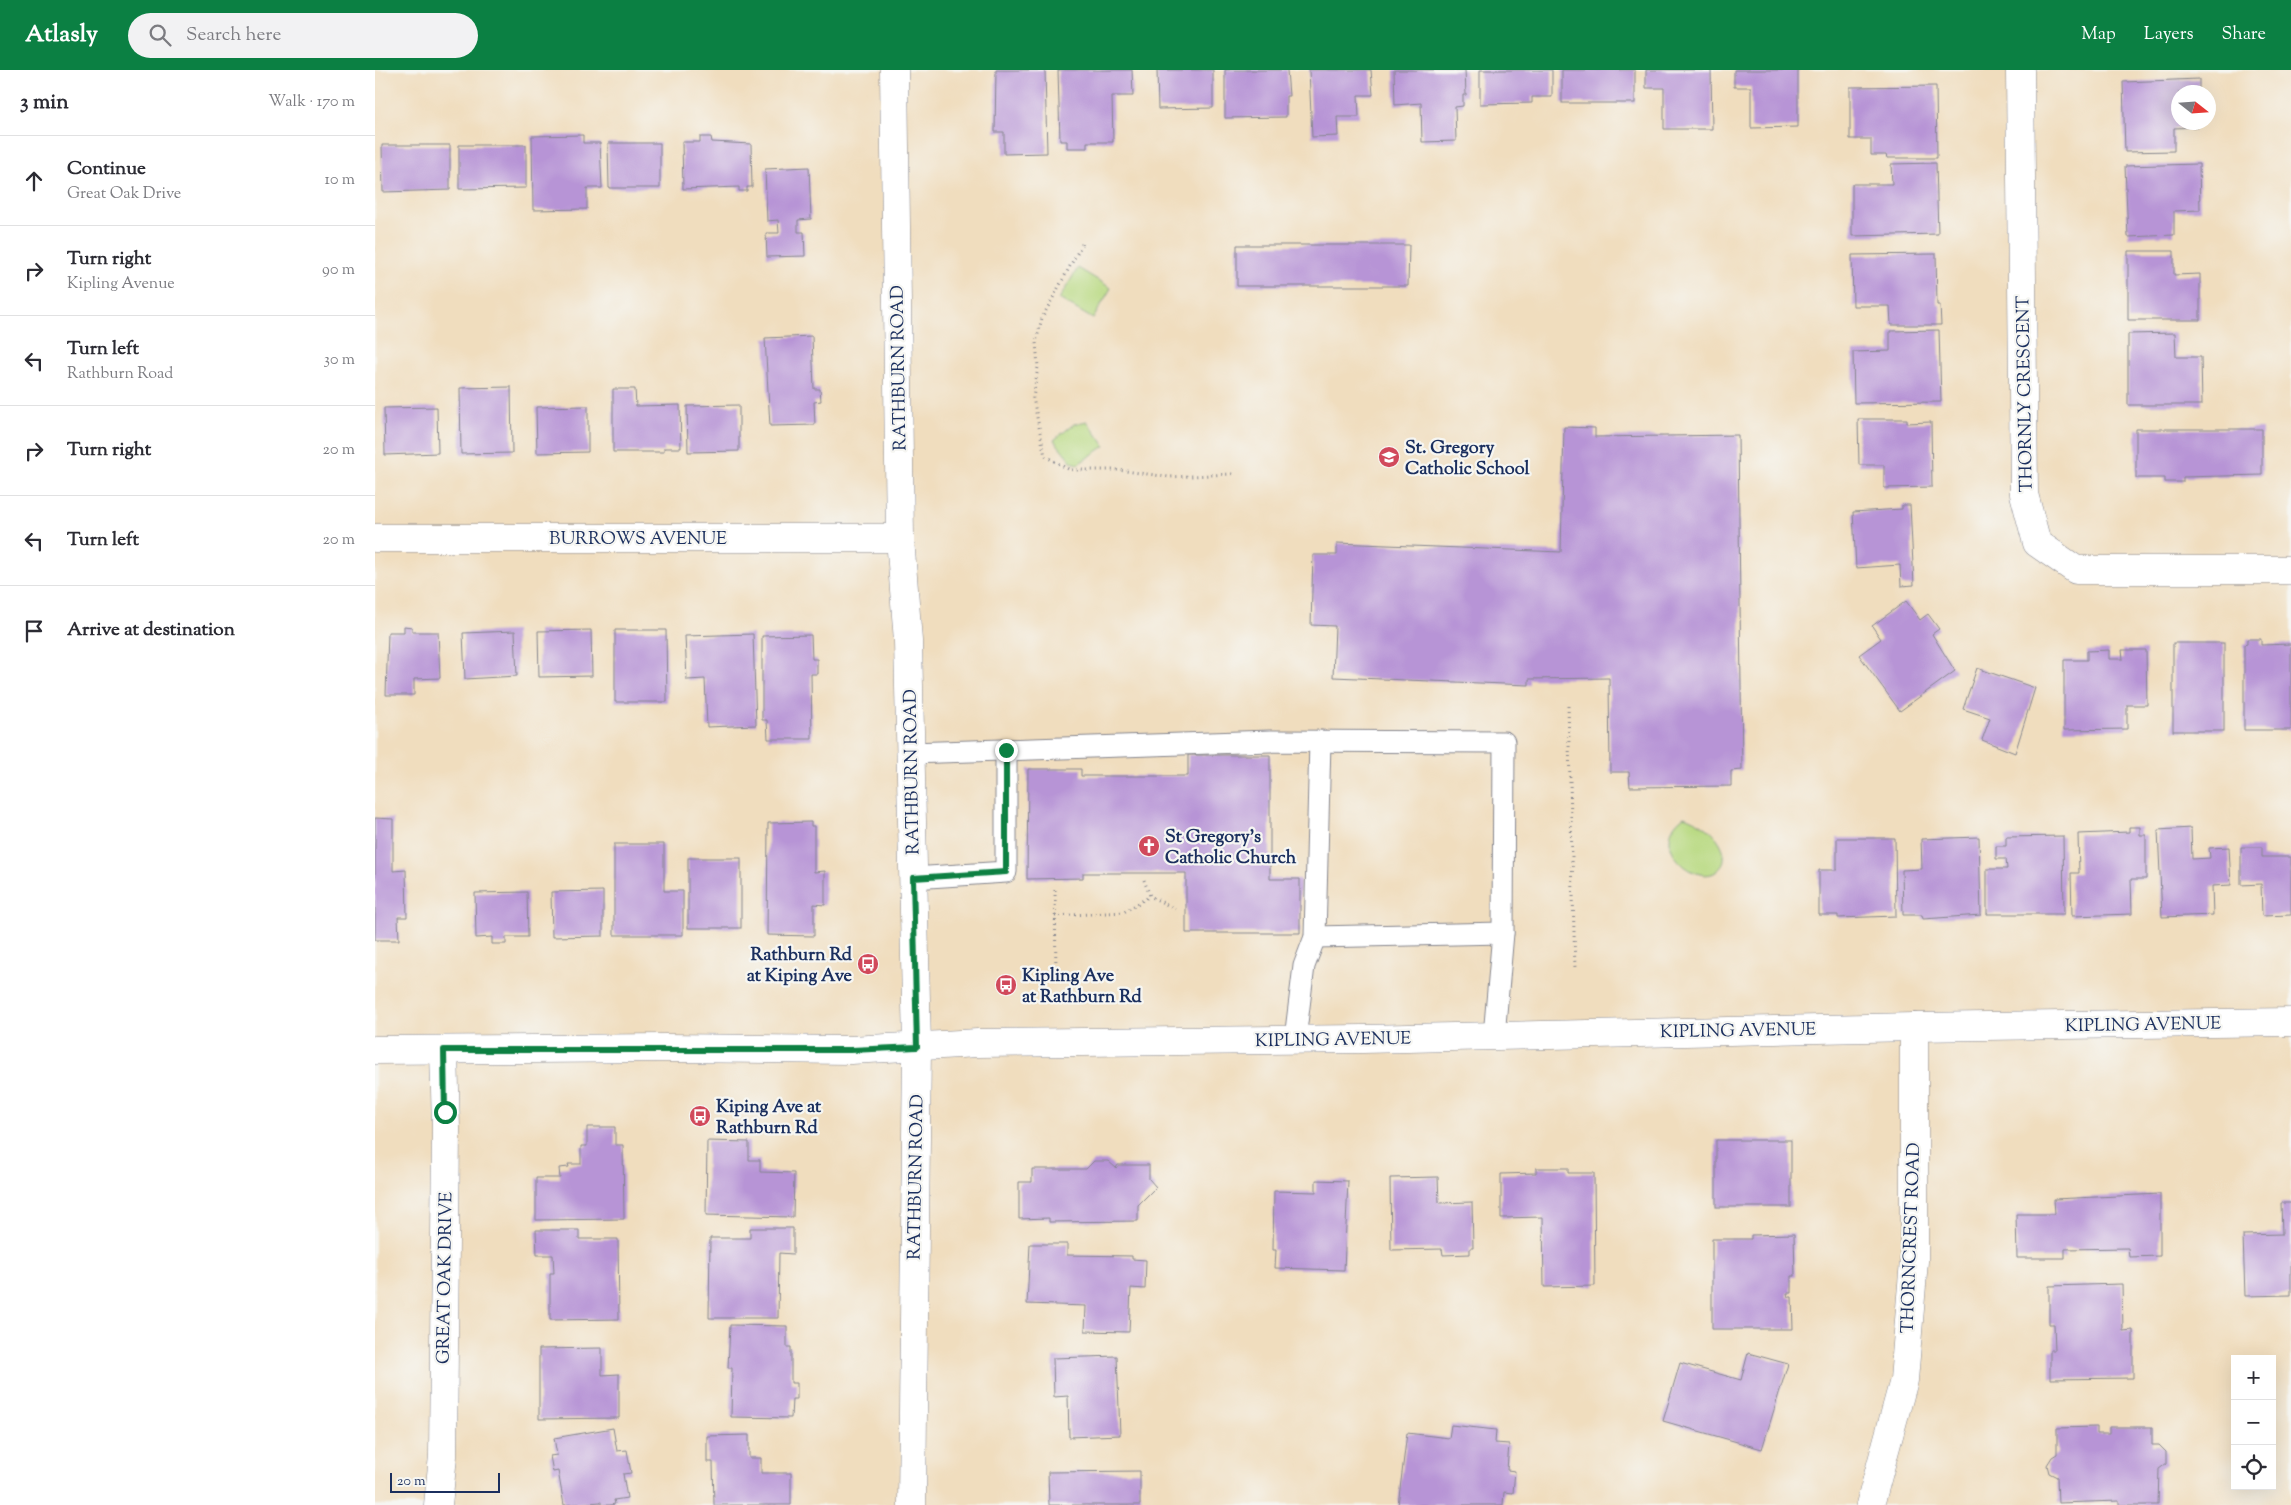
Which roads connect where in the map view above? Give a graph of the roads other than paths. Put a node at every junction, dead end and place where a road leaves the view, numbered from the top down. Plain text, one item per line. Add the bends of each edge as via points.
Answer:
1 (894, 70) edge
2 (2020, 70) edge
3 (375, 538) edge
4 (900, 538) junction
5 (2291, 570) edge
6 (1320, 741) junction
7 (1006, 750) junction
8 (910, 753) junction
9 (913, 878) junction
10 (1503, 933) junction
11 (1315, 937) junction
12 (2291, 1022) edge
13 (1914, 1027) junction
14 (1494, 1036) junction
15 (1295, 1039) junction
16 (917, 1047) junction
17 (375, 1050) edge
18 (444, 1050) junction
19 (438, 1505) edge
20 (912, 1505) edge
21 (1869, 1505) edge

1 - 4 street, RATHBURN ROAD
2 - 5 street, THORNLY CRESCENT via 2024,494 2037,542 2076,570
3 - 4 street, BURROWS AVENUE
4 - 8 street, RATHBURN ROAD via 908,641
6 - 7 lane
6 - 10 lane via 1504,742
6 - 11 lane
7 - 8 lane
7 - 9 lane via 1006,872
8 - 9 street, RATHBURN ROAD
9 - 16 street, RATHBURN ROAD
10 - 11 lane
10 - 14 lane
11 - 15 lane via 1304,966
12 - 13 street, KIPLING AVENUE
13 - 14 street, KIPLING AVENUE
13 - 21 street, THORNCREST ROAD via 1913,1262 1904,1380
14 - 15 street, KIPLING AVENUE
15 - 16 street, KIPLING AVENUE via 978,1043
16 - 18 street, KIPLING AVENUE via 851,1050
16 - 20 street, RATHBURN ROAD
17 - 18 street, KIPLING AVENUE
18 - 19 street, GREAT OAK DRIVE via 443,1456

